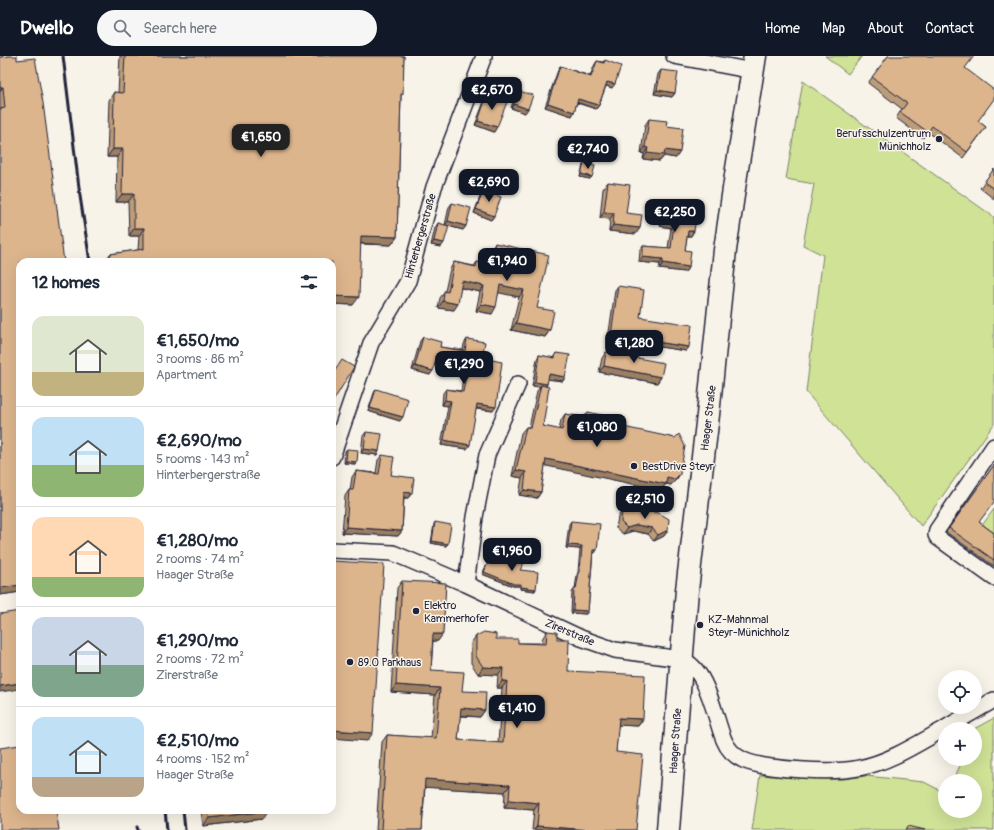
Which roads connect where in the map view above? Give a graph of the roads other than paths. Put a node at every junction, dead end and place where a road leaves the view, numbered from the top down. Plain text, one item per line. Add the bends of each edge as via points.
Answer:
1 (484, 56) edge
2 (674, 56) edge
3 (754, 64) edge
4 (518, 384) dead end
5 (336, 445) edge
6 (994, 446) edge
7 (336, 550) edge
8 (994, 578) edge
9 (466, 584) junction
10 (681, 659) junction
11 (994, 700) edge
12 (668, 830) edge

1 - 5 street, Hinterbergerstraße via 434,188 408,281 371,343
2 - 3 street
3 - 10 main road, Haager Straße via 725,250
4 - 9 street via 487,455
6 - 8 street via 936,535
7 - 9 street, Zirerstraße via 393,553
9 - 10 street, Zirerstraße via 581,638 615,650
10 - 11 street via 693,666 700,676 708,692 724,742 733,754 754,765 785,769 858,768 906,751
10 - 12 main road, Haager Straße

